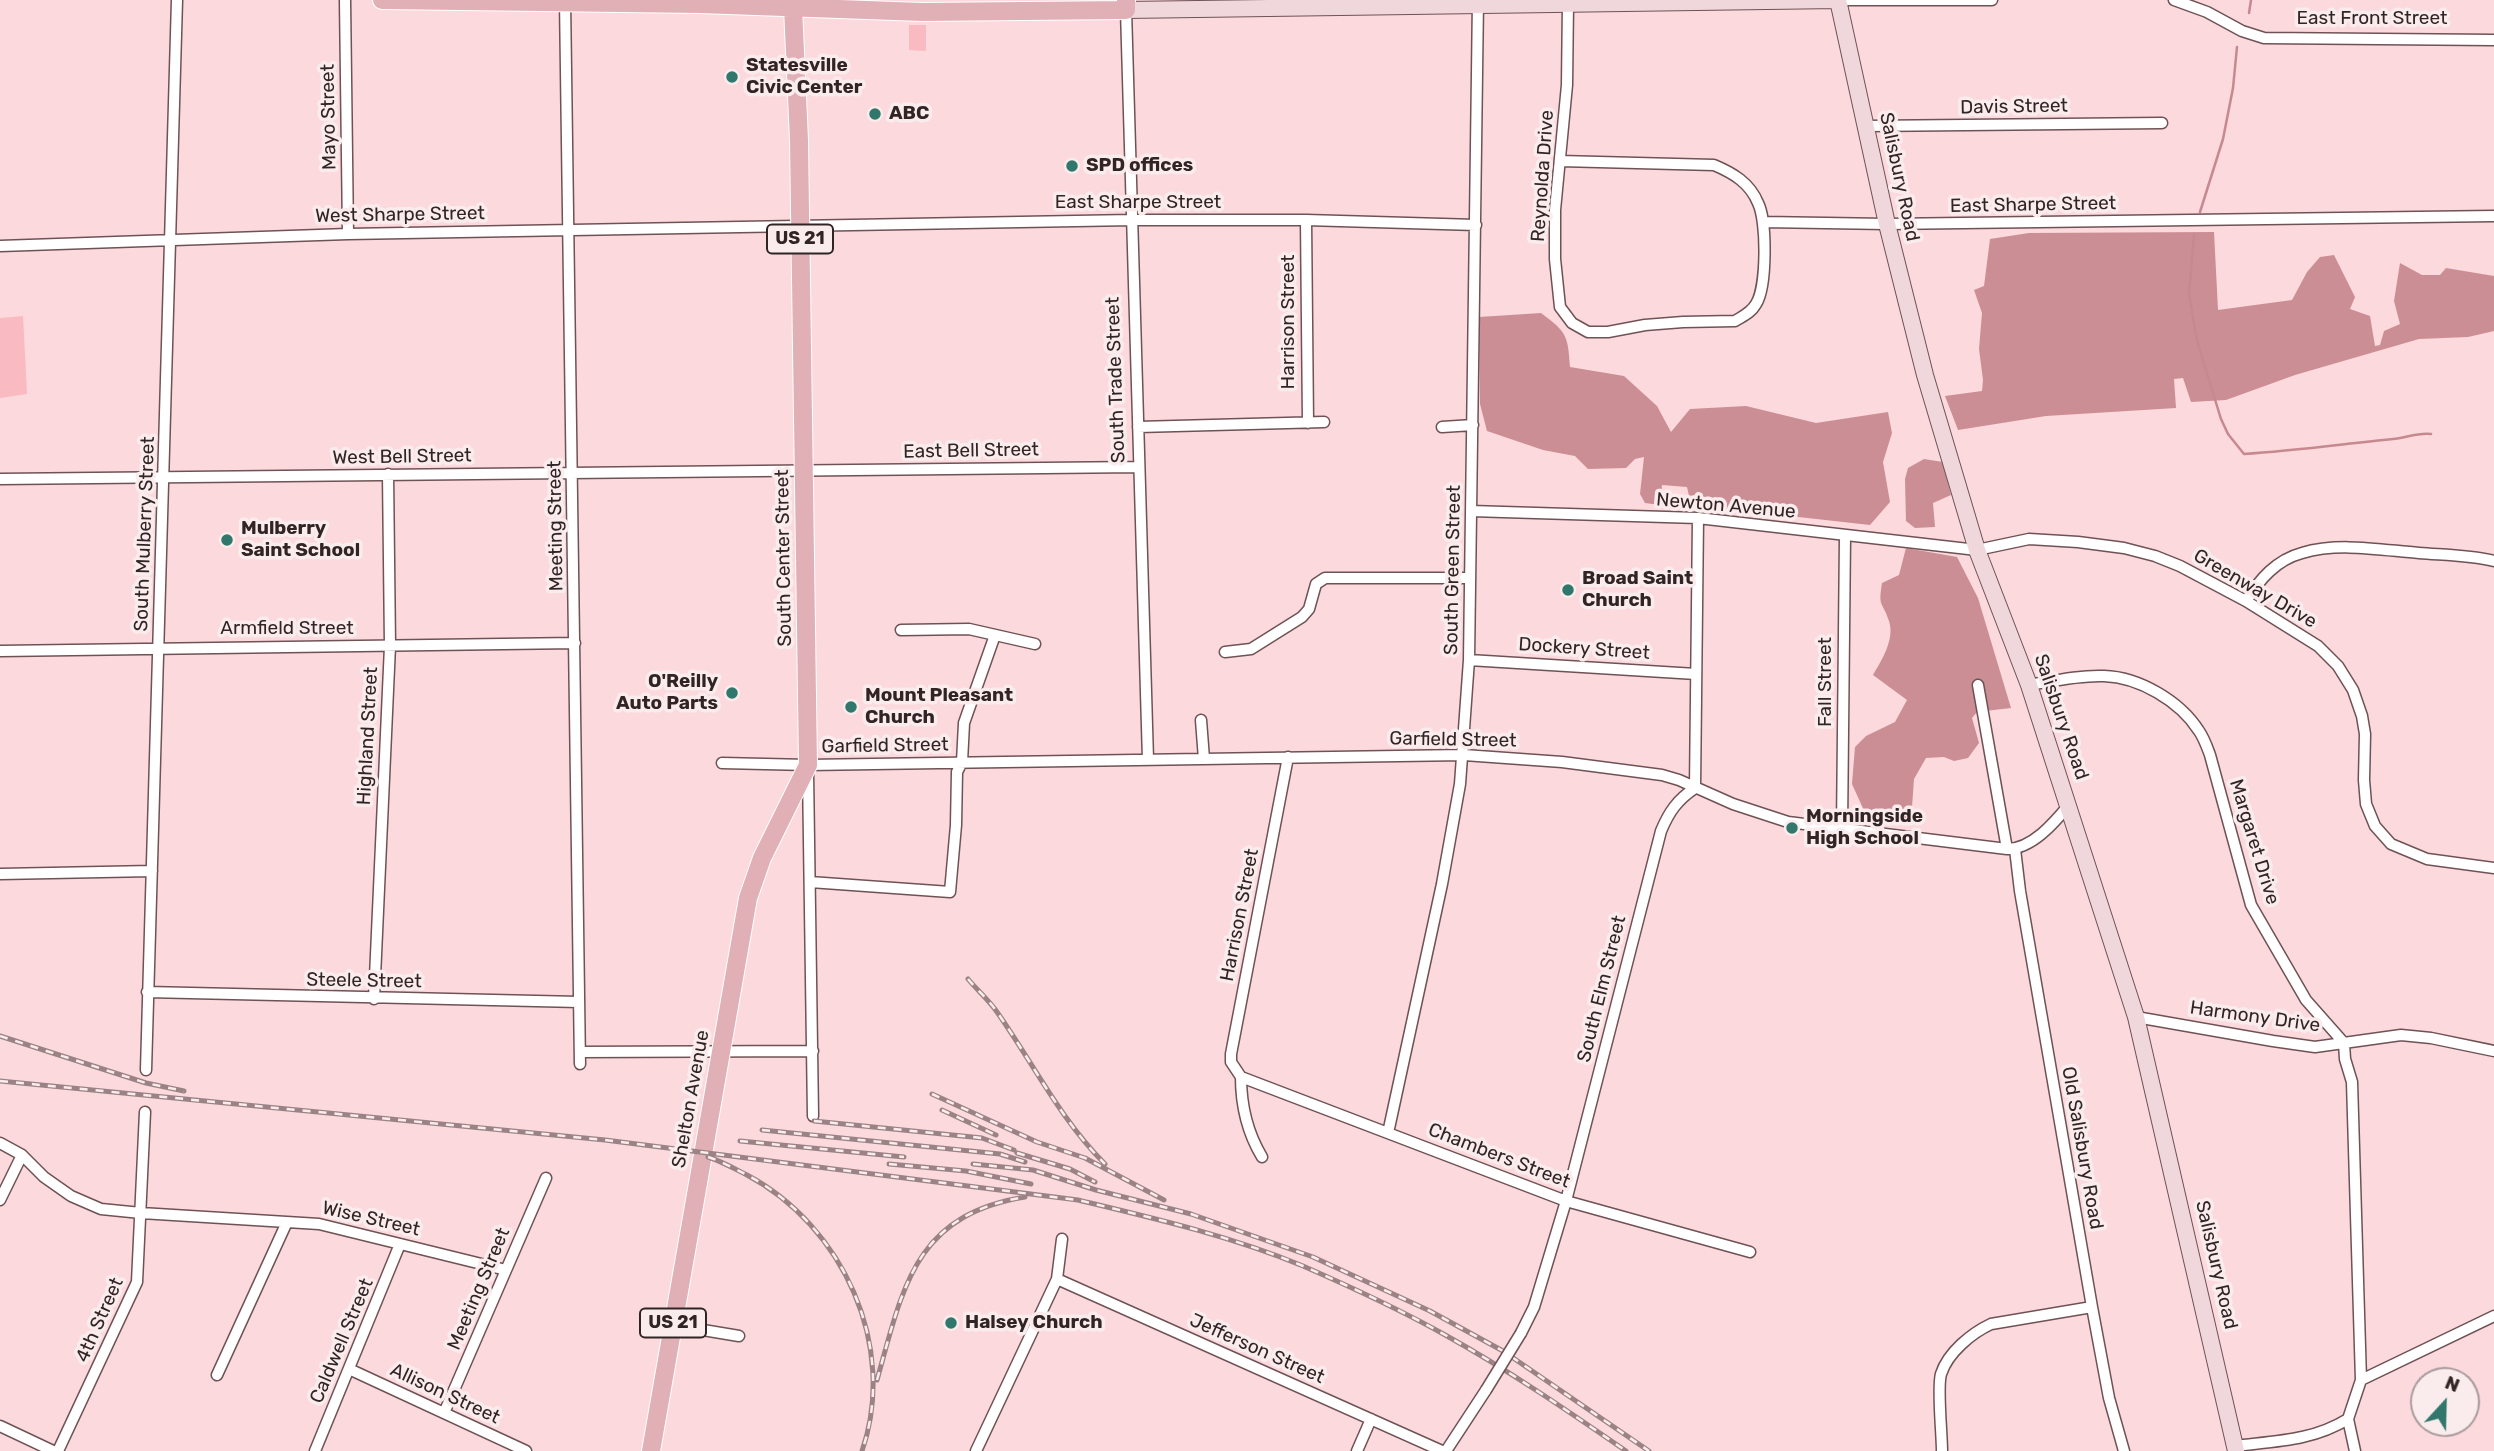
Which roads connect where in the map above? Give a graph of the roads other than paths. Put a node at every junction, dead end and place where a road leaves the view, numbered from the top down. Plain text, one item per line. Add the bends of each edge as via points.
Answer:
1 (177, 0) edge
2 (345, 0) edge
3 (382, 0) edge
4 (1838, 0) edge
5 (1992, 0) edge
6 (2174, 0) edge
7 (565, 1) edge
8 (1684, 1) edge
9 (1478, 2) edge
10 (1568, 2) junction
11 (793, 4) edge
12 (1126, 5) edge
13 (2494, 40) edge
14 (2162, 122) dead end
15 (1867, 126) junction
16 (1560, 161) junction
17 (2494, 216) edge
18 (1132, 220) junction
19 (1306, 220) junction
20 (1764, 222) junction
21 (1887, 224) junction
22 (800, 225) junction
23 (1476, 225) junction
24 (570, 229) junction
25 (348, 234) junction
26 (172, 239) junction
27 (0, 246) edge
28 (1324, 422) dead end
29 (1308, 423) junction
30 (1473, 425) junction
31 (1138, 427) junction
32 (1442, 427) dead end
33 (1139, 467) junction
34 (804, 470) junction
35 (573, 473) junction
36 (388, 474) junction
37 (164, 478) junction
38 (0, 479) edge
39 (1471, 511) junction
40 (1698, 518) junction
41 (1845, 536) junction
42 (1977, 550) junction
43 (2494, 561) edge
44 (1470, 578) junction
45 (2246, 601) junction
46 (901, 630) dead end
47 (995, 635) junction
48 (575, 643) junction
49 (1035, 644) dead end
50 (390, 646) junction
51 (159, 648) junction
52 (0, 651) edge
53 (1225, 652) dead end
54 (1469, 660) junction
55 (1696, 674) junction
56 (1978, 685) dead end
57 (2029, 685) junction
58 (1201, 720) dead end
59 (1464, 755) junction
60 (1289, 757) junction
61 (1204, 759) junction
62 (1148, 760) junction
63 (962, 762) junction
64 (722, 763) dead end
65 (808, 765) junction
66 (1695, 788) junction
67 (2069, 805) junction
68 (1842, 829) junction
69 (2011, 849) junction
70 (2494, 868) edge
71 (152, 871) junction
72 (0, 874) edge
73 (810, 882) junction
74 (147, 992) junction
75 (374, 999) junction
76 (579, 1002) junction
77 (2136, 1017) junction
78 (2344, 1043) junction
79 (720, 1051) junction
80 (813, 1051) junction
81 (2494, 1051) edge
82 (580, 1052) junction
83 (580, 1064) dead end
84 (146, 1070) dead end
85 (1241, 1077) junction
86 (145, 1112) dead end
87 (814, 1116) dead end
88 (1388, 1133) junction
89 (0, 1143) edge
90 (22, 1155) junction
91 (1262, 1157) dead end
92 (545, 1178) dead end
93 (0, 1200) edge
94 (1566, 1201) junction
95 (141, 1213) junction
96 (287, 1222) junction
97 (1062, 1239) dead end
98 (400, 1244) junction
99 (1750, 1252) dead end
100 (506, 1269) junction
101 (1057, 1279) junction
102 (2092, 1307) junction
103 (2494, 1316) edge
104 (673, 1325) junction
105 (739, 1336) dead end
106 (349, 1370) junction
107 (217, 1375) dead end
108 (2361, 1380) junction
109 (444, 1413) junction
110 (1371, 1419) junction
111 (2348, 1419) junction
112 (0, 1426) edge
113 (2236, 1449) edge
114 (53, 1451) edge
115 (58, 1451) edge
116 (315, 1451) edge
117 (526, 1451) edge
118 (651, 1451) edge
119 (976, 1451) edge
120 (1357, 1451) edge
121 (1444, 1451) edge
122 (1942, 1451) edge
123 (2124, 1451) edge
124 (2355, 1451) edge

1 - 26 street, South Mulberry Street
2 - 25 street, Mayo Street
3 - 7 main road
4 - 5 street
4 - 8 street
4 - 15 street, Salisbury Road
6 - 13 street, East Front Street via 2264,38
7 - 11 main road
7 - 24 street, Meeting Street
8 - 10 street
9 - 10 street
9 - 12 street
9 - 23 street, South Green Street
10 - 16 street, Reynolda Drive
11 - 12 main road via 922,12
11 - 22 main road, South Center Street / US 21
12 - 18 street, South Trade Street
14 - 15 street, Davis Street
15 - 21 street, Salisbury Road
16 - 20 street via 1714,165 1748,186
16 - 20 street, Reynolda Drive via 1555,259 1560,307 1572,323 1588,332 1683,321 1728,322 1748,314 1762,289
17 - 21 street, East Sharpe Street
18 - 19 street, East Sharpe Street
18 - 22 street, East Sharpe Street
18 - 31 street, South Trade Street
19 - 23 street, East Sharpe Street
19 - 29 street, Harrison Street
20 - 21 street, East Sharpe Street
21 - 42 street, Salisbury Road
22 - 24 street, West Sharpe Street
22 - 34 main road, South Center Street / US 21
23 - 30 street, South Green Street
24 - 25 street, West Sharpe Street
24 - 35 street, Meeting Street
25 - 26 street, West Sharpe Street
26 - 27 street, West Sharpe Street
26 - 37 street, South Mulberry Street
28 - 29 street
29 - 31 street
30 - 32 street
30 - 39 street, South Green Street
31 - 33 street, South Trade Street
33 - 34 street, East Bell Street
33 - 62 street, South Trade Street
34 - 35 street, West Bell Street
34 - 65 main road, South Center Street / US 21
35 - 36 street, West Bell Street
35 - 48 street, Meeting Street
36 - 37 street, West Bell Street
36 - 50 street, Highland Street
37 - 38 street, West Bell Street
37 - 51 street, South Mulberry Street
39 - 40 street, Newton Avenue
39 - 44 street, South Green Street
40 - 41 street, Newton Avenue
40 - 55 street
41 - 42 street, Newton Avenue
41 - 68 street, Fall Street
42 - 45 street, Greenway Drive via 2028,539 2124,548 2180,566
42 - 57 street, Salisbury Road
43 - 45 street via 2354,548 2313,551 2278,564
44 - 53 street via 1325,578 1316,583 1302,617 1251,649
44 - 54 street, South Green Street
45 - 70 street, Greenway Drive via 2318,646 2353,690 2365,734 2366,804 2375,826 2391,844 2427,859
46 - 47 street via 969,629
47 - 49 street
47 - 63 street via 964,723
48 - 50 street, Armfield Street
48 - 76 street, Meeting Street
50 - 51 street, Armfield Street
50 - 75 street, Highland Street
51 - 52 street, Armfield Street
51 - 71 street, South Mulberry Street
54 - 55 street, Dockery Street
54 - 59 street, South Green Street
55 - 66 street
56 - 69 street, Old Salisbury Road
57 - 67 street, Salisbury Road
57 - 78 street, Margaret Drive via 2105,676 2126,680 2184,712 2210,755 2251,905 2306,1000
58 - 61 street
59 - 60 street, Garfield Street
59 - 66 street, Garfield Street via 1662,775
59 - 88 street, South Green Street via 1442,884
60 - 61 street, Garfield Street
60 - 85 street, Harrison Street via 1231,1054
61 - 62 street, Garfield Street
62 - 63 street, Garfield Street
63 - 65 street, Garfield Street
63 - 73 street via 957,772 950,892
64 - 65 street, Garfield Street
65 - 73 street, South Center Street
65 - 79 main road, Shelton Avenue / US 21 via 762,858 748,898
66 - 68 street, Garfield Street via 1772,818
66 - 94 street, South Elm Street via 1679,799 1661,831
67 - 69 street via 2054,824
67 - 77 street, Salisbury Road
68 - 69 street, Garfield Street
69 - 102 street, Old Salisbury Road
71 - 72 street
71 - 74 street, South Mulberry Street
73 - 80 street, South Center Street
74 - 75 street, Steele Street
74 - 84 street, South Mulberry Street
75 - 76 street, Steele Street
76 - 82 street, Meeting Street
77 - 78 street, Harmony Drive via 2315,1047
77 - 113 street, Salisbury Road
78 - 81 street, Harmony Drive via 2401,1035
78 - 108 street via 2351,1082
79 - 80 street
79 - 82 street
79 - 104 main road, Shelton Avenue / US 21
80 - 87 street, South Center Street
82 - 83 street, Meeting Street
85 - 88 street, Chambers Street
85 - 91 street, Harrison Street via 1251,1139
86 - 95 street, 4th Street
88 - 94 street, Chambers Street
89 - 90 street, Wise Street
90 - 93 street
90 - 95 street, Wise Street via 71,1196 101,1209
92 - 100 street, Meeting Street
94 - 99 street, Chambers Street
94 - 121 street, South Elm Street, bridge via 1534,1307 1486,1391
95 - 96 street, Wise Street
95 - 115 street, 4th Street via 137,1282
96 - 98 street, Wise Street via 332,1226
96 - 107 street
97 - 101 street
98 - 100 street, Wise Street
98 - 106 street, Caldwell Street
100 - 109 street, Meeting Street
101 - 110 street, Jefferson Street
101 - 119 street
102 - 122 street via 1991,1324 1956,1350 1941,1375
102 - 123 street, Old Salisbury Road
103 - 108 street
104 - 105 street
104 - 118 main road, Shelton Avenue / US 21
106 - 109 street, Allison Street
106 - 116 street, Caldwell Street
108 - 111 street
109 - 117 street, Allison Street
110 - 120 street
110 - 121 street, Jefferson Street
111 - 113 street via 2315,1436
111 - 124 street
112 - 114 street

